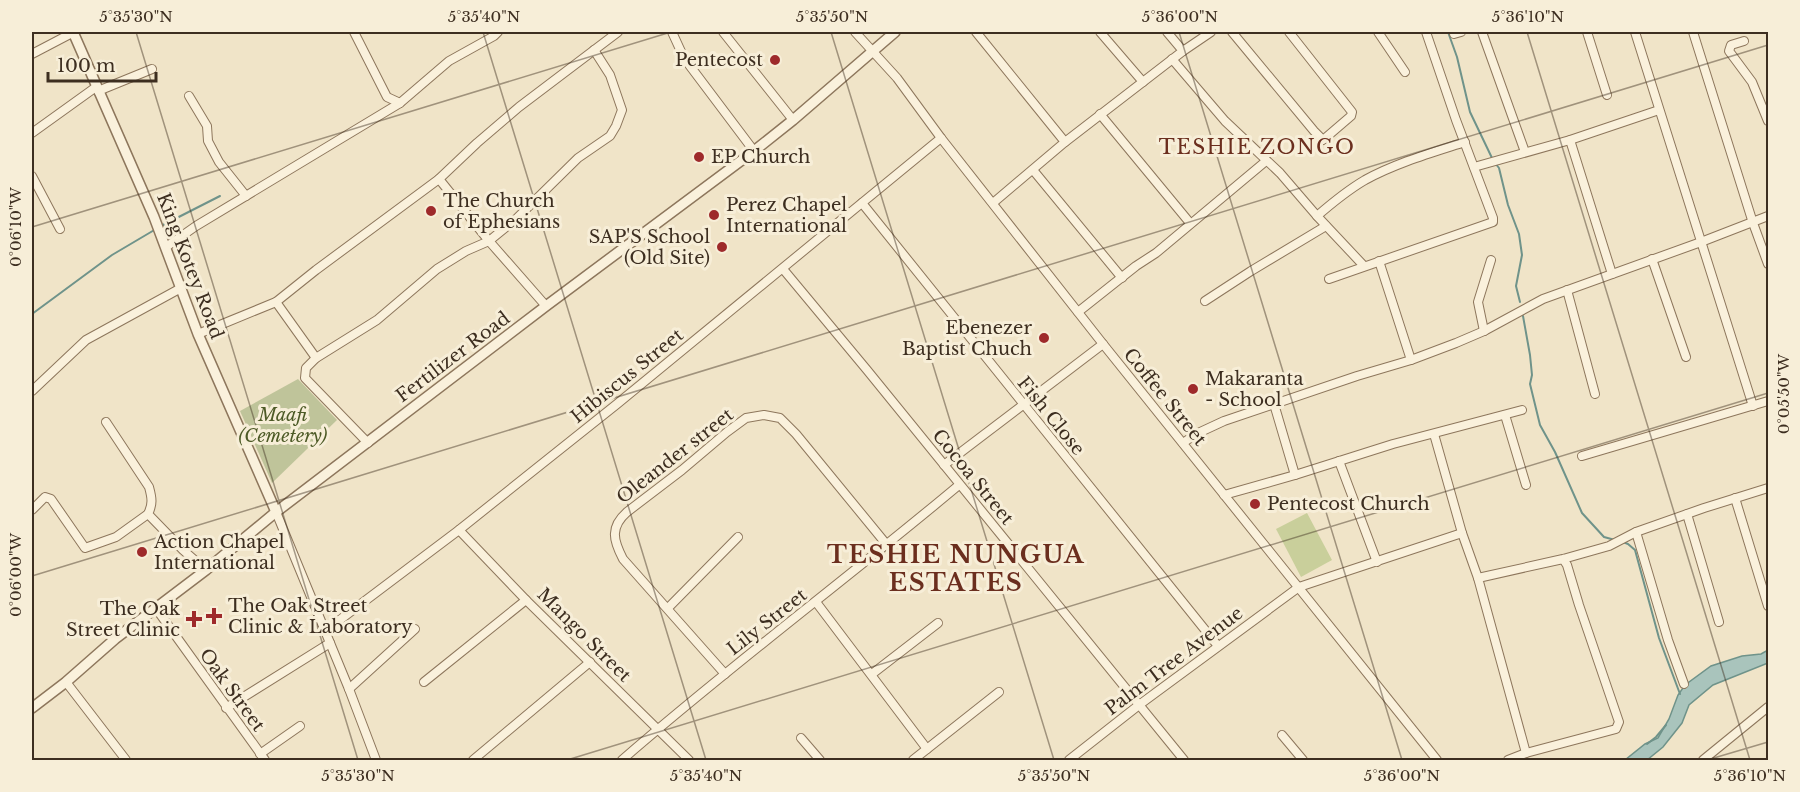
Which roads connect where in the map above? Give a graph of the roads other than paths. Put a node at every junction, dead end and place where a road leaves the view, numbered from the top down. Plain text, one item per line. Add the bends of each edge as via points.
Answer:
1 (74, 32) edge
2 (354, 32) edge
3 (498, 32) edge
4 (618, 32) edge
5 (672, 32) edge
6 (723, 32) edge
7 (855, 32) edge
8 (895, 32) edge
9 (976, 32) edge
10 (1100, 32) edge
11 (1167, 32) edge
12 (1211, 32) edge
13 (1232, 32) edge
14 (1289, 32) edge
15 (1378, 32) edge
16 (1426, 32) edge
17 (1482, 32) edge
18 (1587, 32) edge
19 (1635, 32) edge
20 (1693, 32) edge
21 (1744, 40) dead end
22 (594, 50) junction
23 (873, 51) junction
24 (1183, 51) junction
25 (32, 54) edge
26 (1172, 59) junction
27 (152, 69) dead end
28 (1405, 72) dead end
29 (1143, 82) junction
30 (97, 89) junction
31 (1607, 94) dead end
32 (189, 96) dead end
33 (400, 103) junction
34 (1659, 111) junction
35 (1100, 114) junction
36 (793, 120) junction
37 (1768, 121) edge
38 (32, 133) edge
39 (941, 138) junction
40 (1570, 140) junction
41 (1065, 142) junction
42 (1464, 142) junction
43 (754, 151) junction
44 (1525, 152) junction
45 (1266, 161) junction
46 (1474, 167) junction
47 (1033, 170) junction
48 (32, 176) edge
49 (439, 179) junction
50 (246, 196) junction
51 (862, 203) junction
52 (993, 203) junction
53 (1317, 216) junction
54 (1768, 216) edge
55 (1190, 223) junction
56 (1753, 223) junction
57 (1326, 226) junction
58 (60, 228) dead end
59 (489, 241) junction
60 (1701, 242) junction
61 (165, 243) junction
62 (1652, 259) junction
63 (1491, 260) dead end
64 (1378, 261) junction
65 (1768, 264) edge
66 (1364, 266) junction
67 (783, 269) junction
68 (1612, 274) junction
69 (1122, 278) junction
70 (1329, 279) dead end
71 (181, 288) junction
72 (1568, 290) junction
73 (1205, 301) dead end
74 (276, 302) junction
75 (546, 306) junction
76 (1078, 312) junction
77 (1484, 331) junction
78 (198, 334) junction
79 (1103, 344) junction
80 (1686, 357) dead end
81 (316, 358) junction
82 (1411, 360) junction
83 (32, 391) edge
84 (1595, 394) dead end
85 (1768, 401) edge
86 (1274, 404) junction
87 (1024, 406) junction
88 (1753, 406) junction
89 (1522, 410) dead end
90 (1505, 415) junction
91 (106, 422) dead end
92 (1434, 434) junction
93 (368, 443) junction
94 (1183, 443) junction
95 (1582, 456) dead end
96 (1339, 461) junction
97 (944, 465) junction
98 (1295, 475) junction
99 (959, 485) junction
100 (1526, 485) dead end
101 (1768, 488) edge
102 (1224, 495) junction
103 (1735, 498) junction
104 (32, 510) edge
105 (276, 512) junction
106 (148, 514) junction
107 (1687, 514) junction
108 (459, 530) junction
109 (1636, 532) junction
110 (1462, 533) junction
111 (738, 537) dead end
112 (887, 545) junction
113 (1563, 559) junction
114 (1377, 562) junction
115 (206, 570) junction
116 (1478, 578) junction
117 (1299, 587) junction
118 (526, 600) junction
119 (816, 602) junction
120 (1768, 606) edge
121 (155, 607) junction
122 (668, 608) junction
123 (1719, 622) dead end
124 (938, 623) dead end
125 (415, 629) dead end
126 (325, 631) junction
127 (330, 643) junction
128 (1218, 646) junction
129 (590, 662) junction
130 (725, 674) junction
131 (872, 675) junction
132 (66, 682) junction
133 (424, 682) dead end
134 (1684, 684) dead end
135 (349, 689) junction
136 (999, 692) dead end
137 (1139, 705) junction
138 (1768, 707) edge
139 (32, 708) edge
140 (226, 708) junction
141 (300, 726) dead end
142 (658, 729) junction
143 (1282, 735) dead end
144 (801, 738) dead end
145 (927, 750) junction
146 (1526, 753) junction
147 (262, 757) edge
148 (126, 760) edge
149 (376, 760) edge
150 (473, 760) edge
151 (622, 760) edge
152 (689, 760) edge
153 (820, 760) edge
154 (914, 760) edge
155 (1069, 760) edge
156 (1184, 760) edge
157 (1303, 760) edge
158 (1437, 760) edge
159 (1508, 760) edge
160 (1703, 760) edge

1 - 25 street
1 - 30 street, King Kotey Road
2 - 33 street via 387,97
3 - 33 street via 449,61
4 - 22 street
5 - 43 street via 684,58
6 - 36 street
7 - 23 street, Coffee Street
8 - 23 street, Fertilizer Road
9 - 41 street
10 - 29 street
11 - 24 street
12 - 24 street
13 - 14 street via 1323,140 1352,112
15 - 28 street
16 - 42 street
17 - 44 street
18 - 31 street
19 - 34 street
20 - 56 street
21 - 37 street via 1731,45 1729,51 1752,82
22 - 49 street via 519,107
22 - 59 street via 610,75 622,110 616,126 610,136 578,158
23 - 36 street, Fertilizer Road
23 - 39 street, Coffee Street
24 - 26 street
26 - 29 street
26 - 45 street via 1225,121
27 - 30 street
29 - 35 street
30 - 38 street
30 - 61 street, King Kotey Road
32 - 50 street via 207,126 208,141 219,162
33 - 50 street
34 - 40 street
34 - 60 street
35 - 41 street
35 - 55 street
36 - 43 street, Fertilizer Road
39 - 51 street, Hibiscus Street
39 - 52 street, Coffee Street
40 - 44 street
40 - 68 street
41 - 47 street
42 - 46 street
42 - 53 street via 1377,174
43 - 75 street, Fertilizer Road
44 - 46 street
45 - 53 street
45 - 55 street
46 - 64 street via 1493,222
47 - 52 street
47 - 69 street
48 - 58 street
49 - 59 street
49 - 74 street
50 - 61 street
51 - 67 street, Hibiscus Street
51 - 87 street, Fish Close
52 - 76 street, Coffee Street
53 - 57 street
54 - 56 street
55 - 69 street
56 - 60 street
56 - 65 street
57 - 66 street
57 - 73 street
59 - 75 street
59 - 81 street via 437,269 377,320
60 - 62 street
60 - 88 street
61 - 71 street, King Kotey Road
62 - 68 street
62 - 80 street
63 - 77 street via 1478,302
64 - 66 street
64 - 82 street
66 - 70 street
67 - 97 street, Cocoa Street
67 - 108 street, Hibiscus Street
68 - 72 street
69 - 76 street
71 - 78 street, King Kotey Road
71 - 83 street via 86,340
72 - 77 street via 1537,301
72 - 84 street
74 - 78 street
74 - 81 street
75 - 93 street, Fertilizer Road
76 - 79 street, Coffee Street
77 - 82 street
78 - 105 street, King Kotey Road
79 - 87 street
79 - 94 street, Coffee Street
81 - 93 street via 306,368 305,378
82 - 86 street
85 - 88 street
86 - 94 street via 1207,429
86 - 98 street
87 - 97 street
87 - 128 street, Fish Close
88 - 95 street
89 - 90 street
90 - 92 street
90 - 100 street
91 - 106 street via 149,487 152,506
92 - 96 street
92 - 110 street
93 - 105 street, Fertilizer Road
94 - 102 street, Coffee Street
96 - 98 street
96 - 114 street
97 - 99 street, Cocoa Street
98 - 102 street
99 - 112 street, Lily Street
99 - 137 street, Cocoa Street
101 - 103 street
102 - 117 street, Coffee Street
103 - 107 street
103 - 120 street
104 - 106 street via 45,497 51,499 86,548 116,537
105 - 115 street, Fertilizer Road
105 - 126 street
106 - 115 street
107 - 109 street
107 - 123 street
108 - 118 street, Mango Street
108 - 126 street, Hibiscus Street
109 - 113 street via 1609,546
109 - 134 street
110 - 114 street, Palm Tree Avenue
110 - 116 street
111 - 122 street
112 - 119 street, Lily Street
112 - 122 street, Oleander street via 780,418 746,418 619,519 614,532 616,547
113 - 116 street
113 - 146 street via 1619,722 1616,729
114 - 117 street, Palm Tree Avenue
115 - 121 street, Fertilizer Road
116 - 146 street
117 - 128 street, Palm Tree Avenue
117 - 158 street, Coffee Street
118 - 129 street, Mango Street
118 - 133 street
119 - 130 street, Lily Street
119 - 131 street
121 - 132 street, Fertilizer Road
121 - 140 street, Oak Street
122 - 130 street, Oleander street
124 - 131 street
125 - 135 street
126 - 127 street
127 - 135 street
127 - 140 street
128 - 137 street, Palm Tree Avenue
129 - 142 street, Mango Street
129 - 150 street
130 - 142 street, Lily Street
131 - 145 street
132 - 139 street, Fertilizer Road
132 - 148 street
135 - 149 street
136 - 145 street
137 - 155 street, Palm Tree Avenue
137 - 156 street, Cocoa Street
138 - 160 street
140 - 147 street, Oak Street
141 - 147 street
142 - 151 street, Lily Street
142 - 152 street, Mango Street
143 - 157 street
144 - 153 street
145 - 154 street
146 - 159 street

